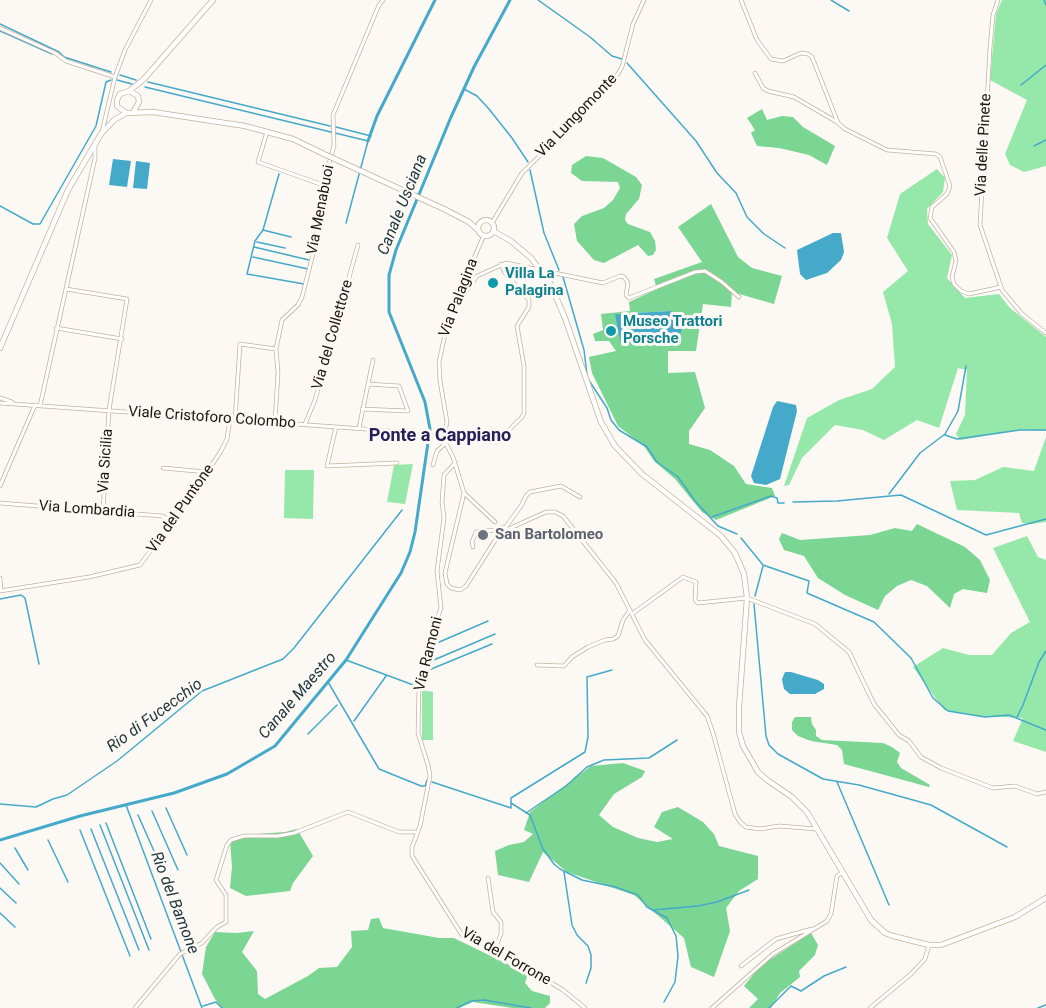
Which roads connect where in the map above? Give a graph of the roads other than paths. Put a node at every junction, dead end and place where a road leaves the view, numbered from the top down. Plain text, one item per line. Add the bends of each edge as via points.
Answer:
1 (151, 0) edge
2 (213, 0) edge
3 (383, 0) edge
4 (644, 0) edge
5 (741, 0) edge
6 (998, 0) edge
7 (0, 28) edge
8 (756, 74) dead end
9 (115, 77) junction
10 (144, 79) junction
11 (129, 91) junction
12 (138, 96) junction
13 (139, 102) junction
14 (117, 106) junction
15 (134, 111) junction
16 (153, 112) junction
17 (126, 113) junction
18 (838, 123) junction
19 (107, 127) junction
20 (267, 131) junction
21 (101, 134) junction
22 (95, 144) junction
23 (323, 185) junction
24 (470, 222) junction
25 (481, 222) junction
26 (492, 223) junction
27 (493, 231) junction
28 (482, 233) junction
29 (358, 245) dead end
30 (501, 264) junction
31 (542, 271) junction
32 (1001, 287) junction
33 (66, 289) junction
34 (739, 297) dead end
35 (449, 316) junction
36 (56, 327) junction
37 (1046, 333) edge
38 (122, 339) junction
39 (0, 348) edge
40 (276, 349) junction
41 (373, 360) dead end
42 (368, 384) junction
43 (0, 398) edge
44 (0, 403) edge
45 (17, 403) junction
46 (35, 405) junction
47 (40, 406) junction
48 (362, 409) junction
49 (110, 411) junction
50 (230, 419) junction
51 (235, 420) junction
52 (274, 422) junction
53 (305, 424) junction
54 (336, 427) junction
55 (359, 428) junction
56 (407, 432) tunnel mouth
57 (423, 434) tunnel mouth
58 (444, 436) junction
59 (447, 443) junction
60 (397, 463) dead end
61 (455, 463) junction
62 (434, 465) dead end
63 (163, 468) dead end
64 (207, 472) junction
65 (0, 486) edge
66 (464, 493) junction
67 (580, 497) dead end
68 (0, 503) edge
69 (103, 511) junction
70 (172, 521) junction
71 (495, 522) dead end
72 (504, 528) junction
73 (473, 548) dead end
74 (0, 578) edge
75 (1, 590) edge
76 (747, 598) junction
77 (631, 612) junction
78 (537, 666) dead end
79 (1046, 792) edge
80 (818, 830) junction
81 (416, 832) junction
82 (843, 872) junction
83 (488, 878) dead end
84 (1046, 898) edge
85 (814, 929) junction
86 (929, 945) junction
87 (495, 948) junction
88 (741, 966) dead end
89 (135, 1008) edge
90 (585, 1008) edge
91 (712, 1008) edge
92 (870, 1008) edge

1 - 9 street
2 - 10 main road
3 - 23 street, Via Menabuoi via 333,115 334,146
4 - 26 street, Via Lungomonte via 614,80 584,105 522,173
5 - 18 street via 757,40 771,59 783,61 801,53 812,57
6 - 32 street, Via delle Pinete via 990,48 980,225
7 - 9 street via 66,61
8 - 18 street via 768,91 794,98
9 - 21 street
10 - 11 main road
10 - 12 main road
11 - 12 main road
11 - 14 main road via 119,95
12 - 13 main road
13 - 15 main road
13 - 16 main road
14 - 17 main road
14 - 19 main road
15 - 16 main road
15 - 17 main road
16 - 20 main road
17 - 19 main road
18 - 32 street via 887,150 940,157 950,186 932,207 930,218 954,252 954,284 969,294
19 - 21 main road
20 - 23 street via 258,162
20 - 24 main road, bridge via 293,139
21 - 22 main road
22 - 33 street
22 - 39 main road via 60,206
23 - 40 street, Via Menabuoi via 314,250 302,297 282,320
24 - 25 main road
24 - 28 main road
25 - 26 main road
25 - 28 main road
26 - 27 main road
27 - 28 main road via 489,235
27 - 31 main road via 518,247
28 - 35 street, Via Palagina
29 - 53 street, Via del Collettore
30 - 31 street
30 - 35 street via 477,276
30 - 58 street via 527,295 530,308 517,326 524,366 524,413 497,442
31 - 34 street via 603,283 624,277 628,298 705,271
31 - 76 main road via 558,299 602,422 615,446 642,474 728,543 741,564
32 - 37 street, Via delle Pinete via 1022,314
33 - 36 street
33 - 38 street, Via Sicilia via 127,299
35 - 58 street, Via Palagina via 439,362 447,422
36 - 38 street
36 - 47 street
38 - 49 street, Via Sicilia
40 - 51 street via 240,344
40 - 52 street, Via Menabuoi
41 - 42 street
42 - 48 street
42 - 48 street via 399,387 408,411
43 - 45 street, Viale Cristoforo Colombo
44 - 45 street, Viale Cristoforo Colombo
45 - 46 street, Viale Cristoforo Colombo
46 - 47 street, Viale Cristoforo Colombo
46 - 65 street
47 - 49 street, Viale Cristoforo Colombo
48 - 55 street
49 - 50 street, Viale Cristoforo Colombo
49 - 69 street, Via Sicilia
50 - 51 street, Viale Cristoforo Colombo
50 - 64 street, Via del Puntone via 227,439
51 - 52 street, Viale Cristoforo Colombo
52 - 53 street, Viale Cristoforo Colombo
53 - 54 street, Viale Cristoforo Colombo
54 - 55 street, Viale Cristoforo Colombo
54 - 60 street via 327,466
55 - 56 street, Viale Cristoforo Colombo
57 - 58 street
58 - 59 street
59 - 61 street
59 - 62 street via 438,448
61 - 66 street
61 - 81 street, Via Ramoni via 444,475 444,518 437,571 440,613 419,686 418,737 430,776
63 - 64 street
64 - 70 street, Via del Puntone
66 - 71 street
66 - 72 street via 445,573 451,588 460,590 466,586
67 - 72 street via 561,486 530,492
68 - 69 street, Via Lombardia
69 - 70 street, Via Lombardia via 162,516
70 - 75 street, Via del Puntone via 144,562 137,566 89,578
72 - 73 street via 476,532
72 - 77 street via 546,512 563,516 616,583
74 - 75 street
76 - 77 street via 698,603 696,582 683,577
76 - 79 street via 815,624 842,644 874,704 921,757 993,788 1015,786 1037,794
76 - 80 main road via 738,707 743,746 766,780 801,804
77 - 78 street via 622,620 618,636 613,639 588,647 564,666
77 - 80 street via 645,640 707,716 740,822 760,829 779,826
80 - 82 main road
81 - 87 street, Via del Forrone via 412,856 456,928 473,941
81 - 89 street via 399,832 348,812 294,833 231,840 216,880 226,894 226,922 202,943 182,952
82 - 85 street via 837,876 829,919
82 - 86 main road via 878,927 893,936
83 - 87 street via 493,912 501,922
84 - 86 main road via 1015,917 941,945
85 - 88 street via 778,938
85 - 91 street via 773,954
86 - 92 street via 924,959 911,974
87 - 90 street, Via del Forrone

